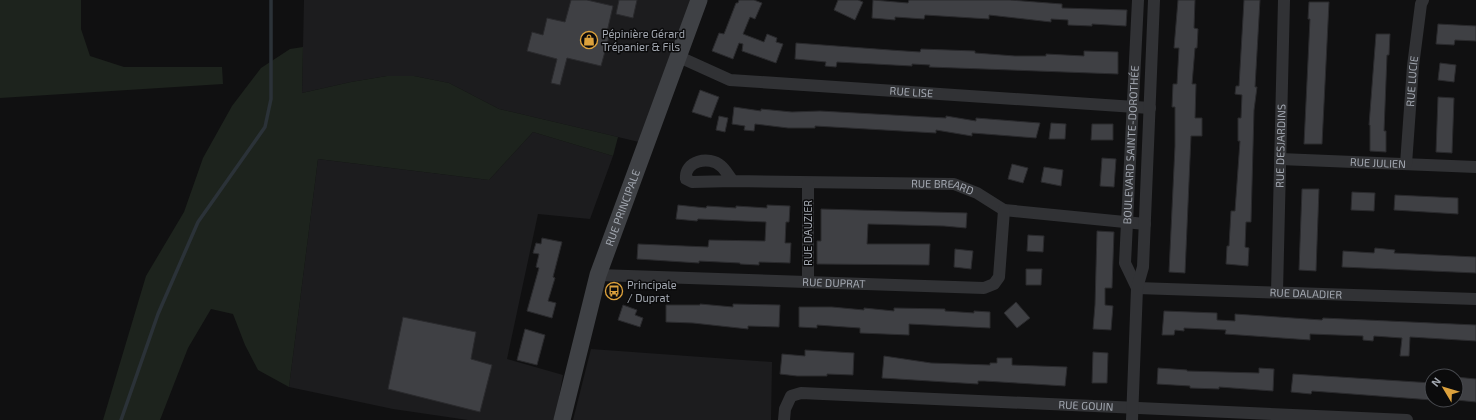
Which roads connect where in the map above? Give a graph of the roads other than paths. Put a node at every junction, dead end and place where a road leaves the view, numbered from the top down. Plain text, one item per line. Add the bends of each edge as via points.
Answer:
1 (699, 0) edge
2 (1138, 0) edge
3 (1154, 0) edge
4 (1284, 0) edge
5 (1424, 0) edge
6 (677, 56) junction
7 (1133, 107) junction
8 (1150, 108) junction
9 (1280, 159) junction
10 (1406, 164) junction
11 (1476, 167) edge
12 (733, 181) dead end
13 (808, 183) junction
14 (1004, 210) junction
15 (1127, 223) junction
16 (1145, 224) junction
17 (598, 275) junction
18 (808, 282) junction
19 (1137, 288) junction
20 (1276, 292) junction
21 (1476, 299) edge
22 (1132, 407) junction
23 (562, 420) edge
24 (784, 420) edge
25 (1132, 420) edge
26 (1407, 420) edge

1 - 6 street, RUE PRINCIPALE
2 - 7 street, BOULEVARD SAINTE-DOROTHÉE
3 - 8 street, BOULEVARD SAINTE-DOROTHÉE
4 - 9 street, RUE DESJARDINS
5 - 10 street, RUE LUCIE via 1421,4 1413,66
6 - 7 street, RUE LISE via 730,80
6 - 17 street, RUE PRINCIPALE
7 - 8 street, RUE LISE
7 - 15 street, BOULEVARD SAINTE-DOROTHÉE
8 - 16 street, BOULEVARD SAINTE-DOROTHÉE
9 - 10 street, RUE JULIEN
9 - 20 street, RUE DESJARDINS
10 - 11 street, RUE JULIEN
12 - 13 street, RUE BREARD
13 - 14 street, RUE BREARD via 954,184
13 - 18 street, RUE DAUZIER
14 - 15 street, RUE BREARD
14 - 18 street, RUE DUPRAT via 999,277 994,284 984,288
15 - 16 street, RUE BREARD
15 - 19 street, BOULEVARD SAINTE-DOROTHÉE via 1125,263
16 - 19 street, BOULEVARD SAINTE-DOROTHÉE via 1143,267
17 - 18 street, RUE DUPRAT
17 - 23 street, RUE PRINCIPALE
19 - 20 street, RUE DALADIER
19 - 22 street, BOULEVARD SAINTE-DOROTHÉE
20 - 21 street, RUE DALADIER
22 - 24 street, RUE GOUIN via 801,393 791,396 785,409
22 - 25 street, BOULEVARD SAINTE-DOROTHÉE
22 - 26 street, RUE GOUIN

